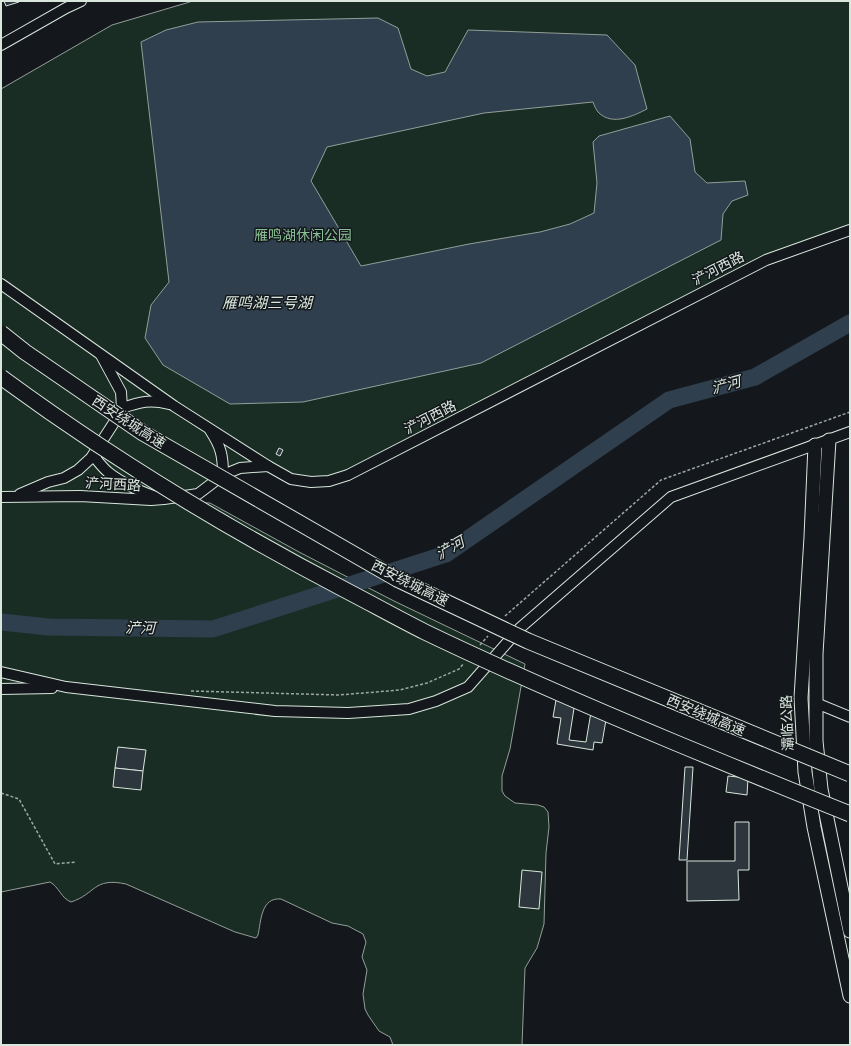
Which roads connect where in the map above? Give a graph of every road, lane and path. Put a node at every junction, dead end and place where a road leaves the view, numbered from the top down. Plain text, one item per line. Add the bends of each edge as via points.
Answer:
1 (81, 1) edge
2 (1, 45) edge
3 (850, 230) edge
4 (1, 284) edge
5 (1, 333) edge
6 (100, 354) junction
7 (1, 377) edge
8 (174, 406) junction
9 (122, 408) junction
10 (208, 427) junction
11 (850, 432) edge
12 (829, 440) junction
13 (816, 445) junction
14 (96, 450) junction
15 (268, 466) junction
16 (223, 475) junction
17 (16, 496) junction
18 (1, 497) edge
19 (164, 499) junction
20 (507, 613) dead end
21 (502, 619) dead end
22 (488, 636) dead end
23 (478, 647) dead end
24 (464, 663) dead end
25 (1, 672) edge
26 (66, 687) junction
27 (1, 689) edge
28 (186, 691) dead end
29 (816, 703) junction
30 (850, 716) edge
31 (850, 774) edge
32 (1, 794) edge
33 (850, 814) edge
34 (76, 862) dead end
35 (850, 931) edge
36 (850, 996) edge

1 - 2 street
3 - 15 street, 浐河西路 via 766,260 348,475 329,481 311,482 291,479
4 - 6 street
5 - 31 highway, 西安绕城高速, bridge via 143,433 397,579 528,641
6 - 8 street
6 - 9 street via 121,392
7 - 33 highway, bridge via 184,500 303,568 424,631 609,715
8 - 9 street via 158,401 141,401
8 - 10 street
9 - 14 street
10 - 15 street
10 - 16 street via 219,444
11 - 12 street
12 - 13 street
12 - 29 main road, 灞临公路 via 816,654
13 - 26 street via 672,497 520,628 468,687 436,701 409,709 317,713 275,711
13 - 36 main road, 灞临公路 via 801,698 805,772 814,827
14 - 17 street via 78,470
14 - 19 street via 96,459 109,473 149,495
15 - 16 street, 浐河西路 via 240,468
16 - 19 street, 浐河西路 via 198,494
17 - 18 street, 浐河西路
17 - 19 street, 浐河西路
20 - 21 path
22 - 23 path
24 - 28 path via 459,669 427,683 400,690 339,695
25 - 26 street
26 - 27 street
29 - 30 street
29 - 35 main road, 灞临公路 via 816,741 821,790
32 - 34 path via 18,799 55,864

